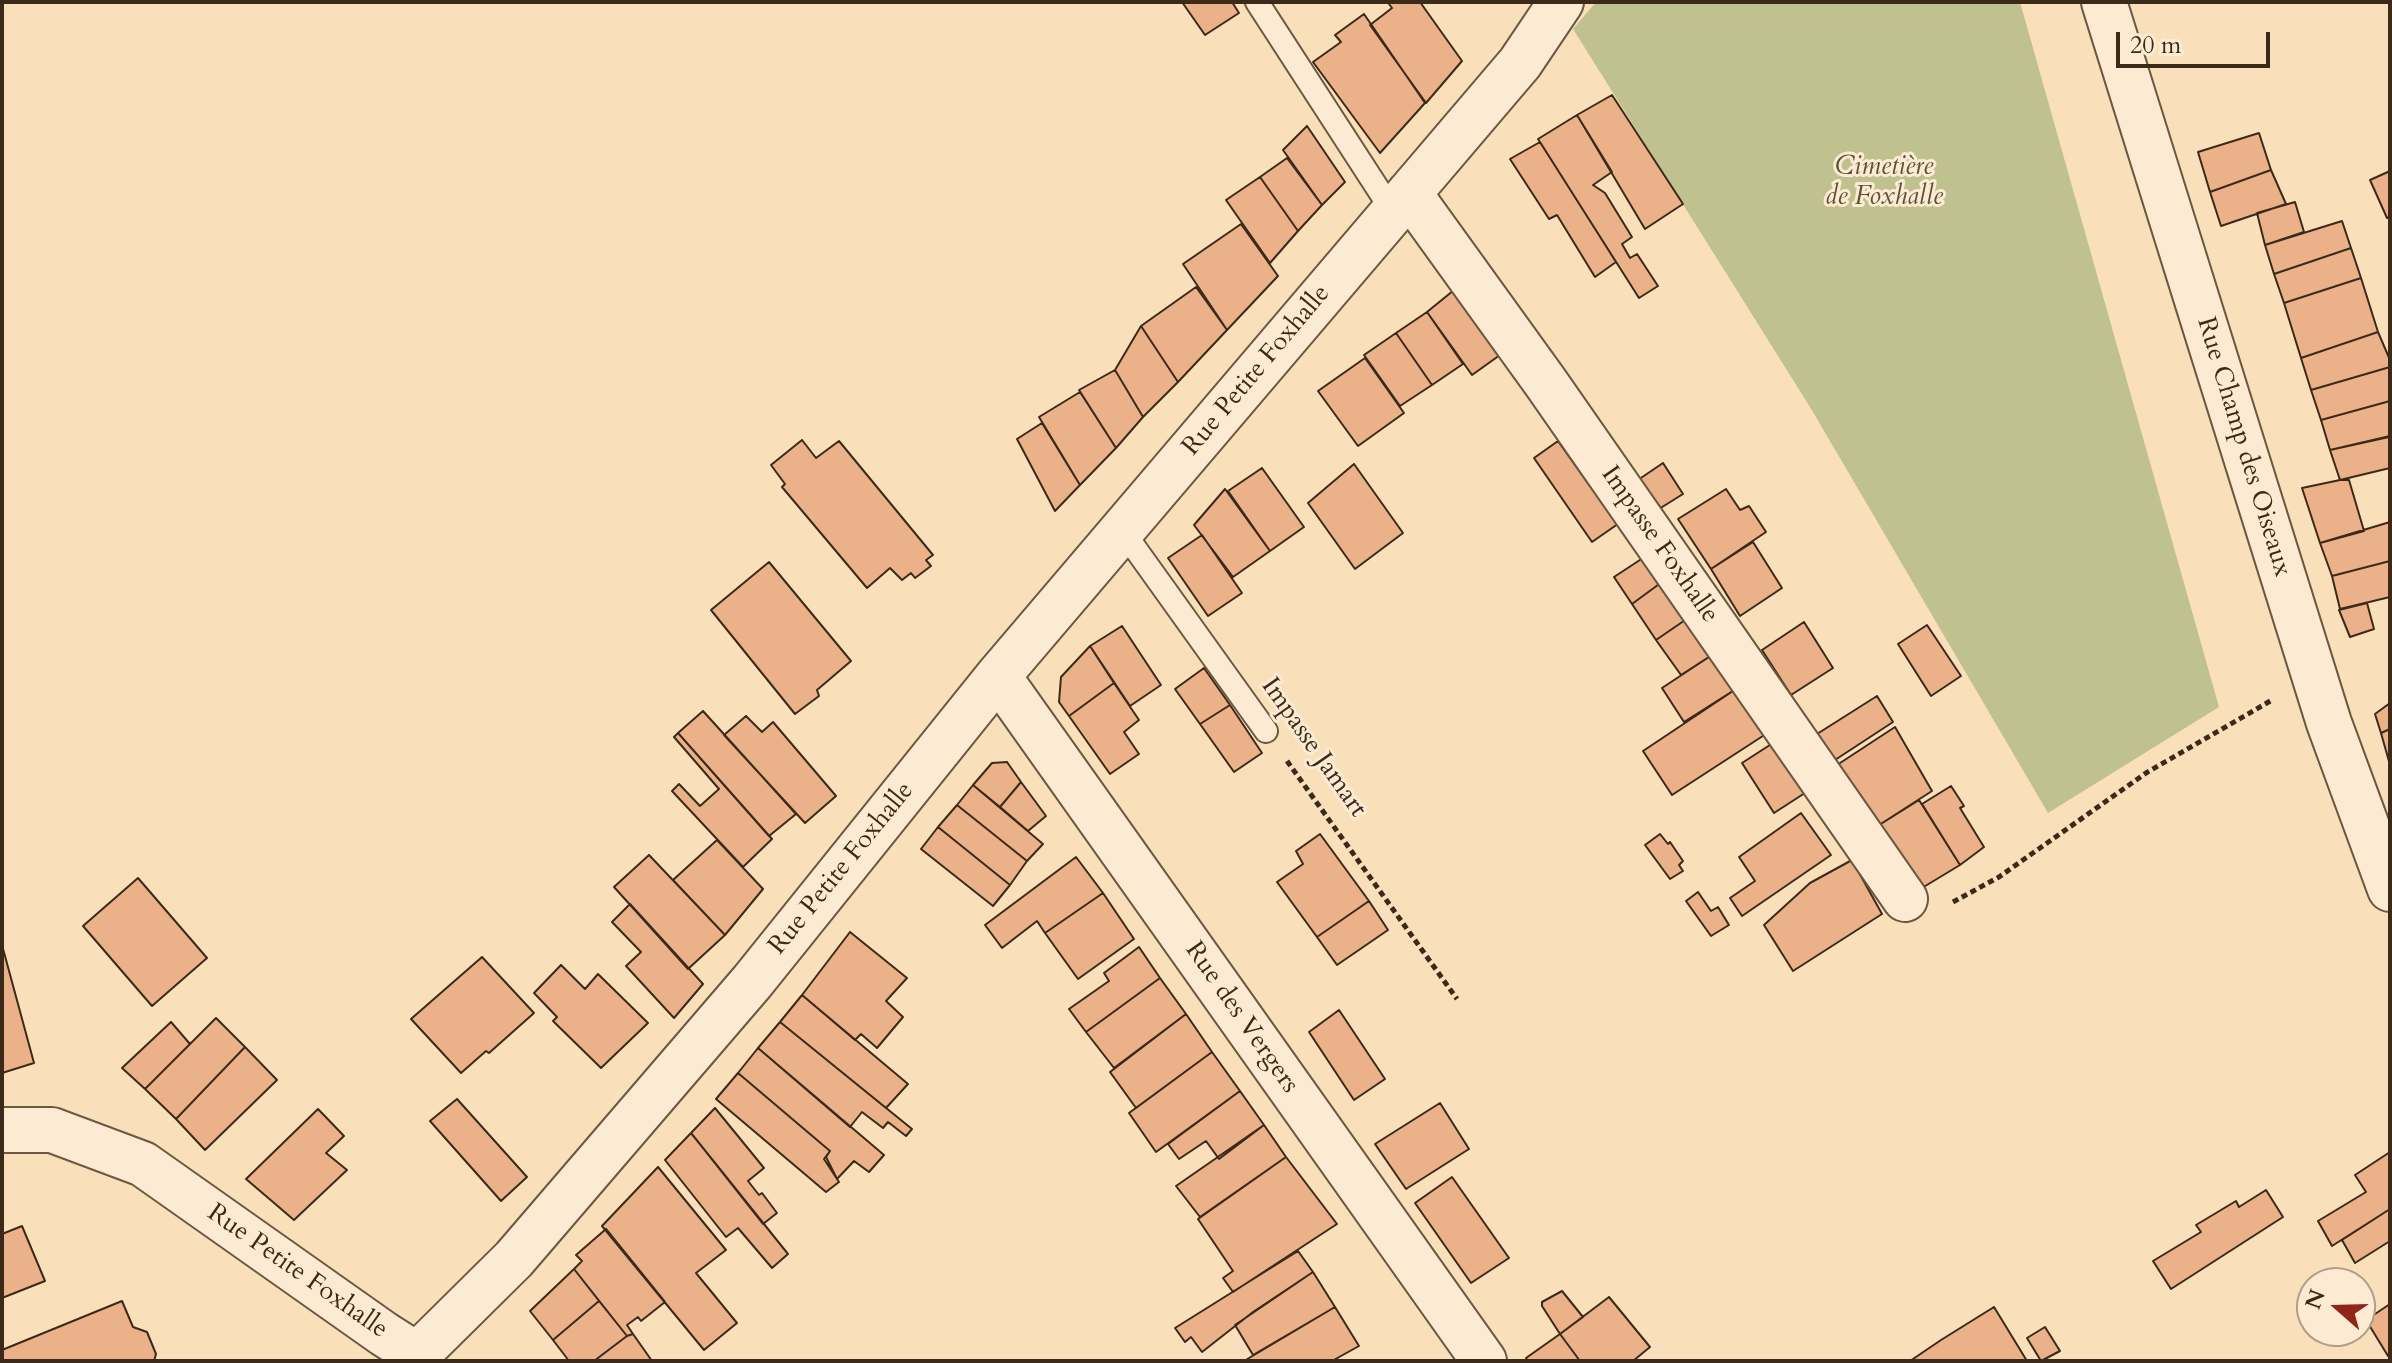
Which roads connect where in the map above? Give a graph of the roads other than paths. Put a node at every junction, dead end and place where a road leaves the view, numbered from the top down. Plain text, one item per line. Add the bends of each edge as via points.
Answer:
1 (1257, 2) edge
2 (1561, 2) edge
3 (2104, 2) edge
4 (1401, 203) junction
5 (1122, 530) junction
6 (998, 676) junction
7 (1266, 731) road end
8 (2390, 889) edge
9 (1905, 899) road end
10 (2, 1130) edge
11 (418, 1358) edge
12 (1484, 1361) edge

1 - 4 lane
2 - 4 street, Rue Petite Foxhalle via 1520,63
3 - 8 street, Rue Champ des Oiseaux via 2329,723
4 - 5 street, Rue Petite Foxhalle
4 - 9 street, Impasse Foxhalle via 1546,383
5 - 6 street, Rue Petite Foxhalle
5 - 7 lane, Impasse Jamart
6 - 11 street, Rue Petite Foxhalle via 742,993 514,1259
6 - 12 street, Rue des Vergers
10 - 11 street, Rue Petite Foxhalle via 52,1130 143,1164

